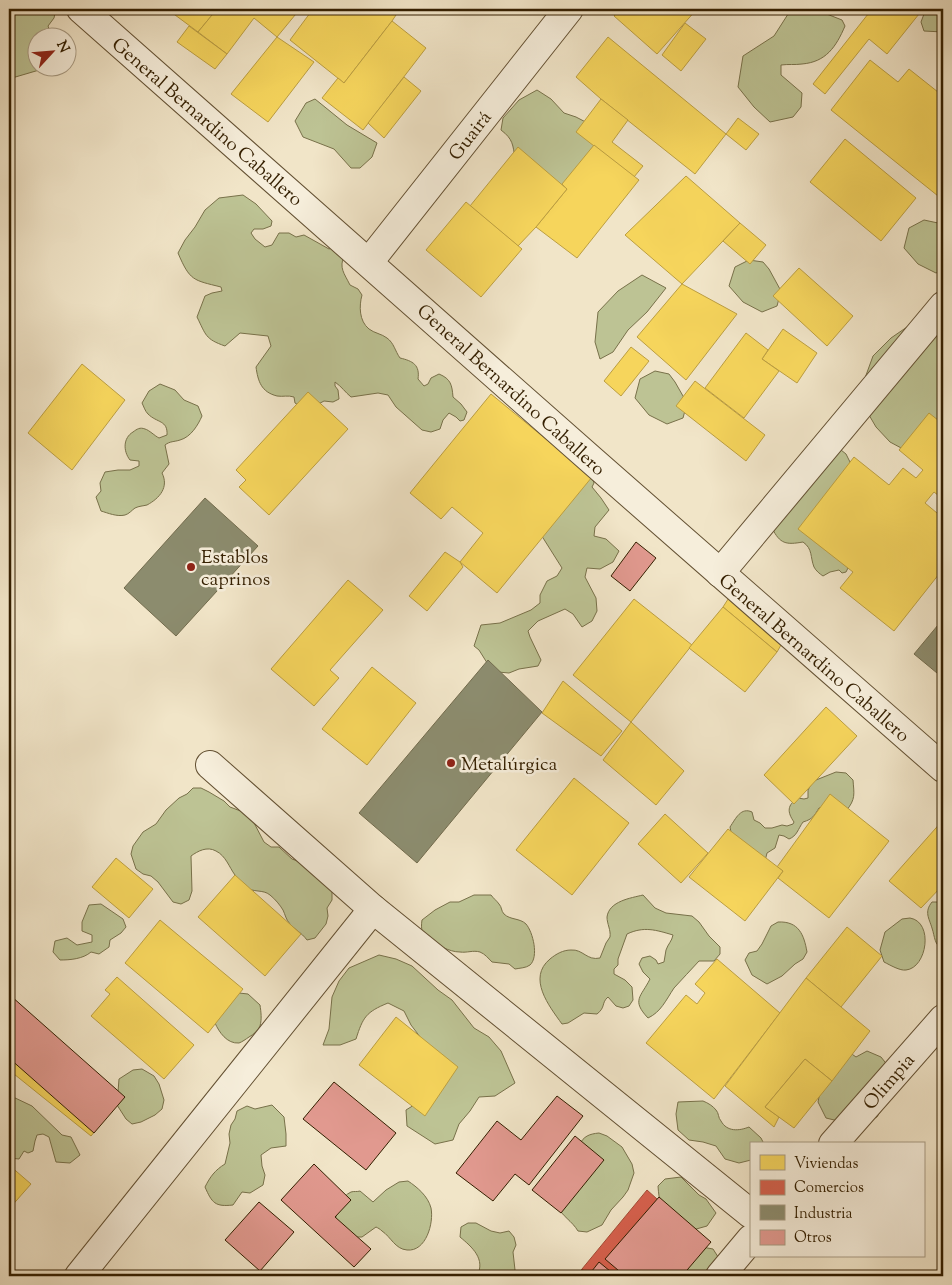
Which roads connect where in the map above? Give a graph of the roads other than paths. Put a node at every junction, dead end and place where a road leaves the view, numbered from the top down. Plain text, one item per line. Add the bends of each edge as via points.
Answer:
1 (81, 9) edge
2 (569, 9) edge
3 (369, 262) junction
4 (943, 306) edge
5 (720, 573) junction
6 (210, 765) dead end
7 (943, 768) edge
8 (373, 909) junction
9 (943, 1019) edge
10 (836, 1142) edge
11 (750, 1213) edge
12 (750, 1240) edge
13 (79, 1276) edge
14 (720, 1276) edge

1 - 3 street, General Bernardino Caballero
2 - 3 street, Guairá
3 - 5 street, General Bernardino Caballero
4 - 5 street
5 - 7 street, General Bernardino Caballero
6 - 8 street
8 - 11 street
8 - 13 street
9 - 10 street, Olimpia
12 - 14 street

